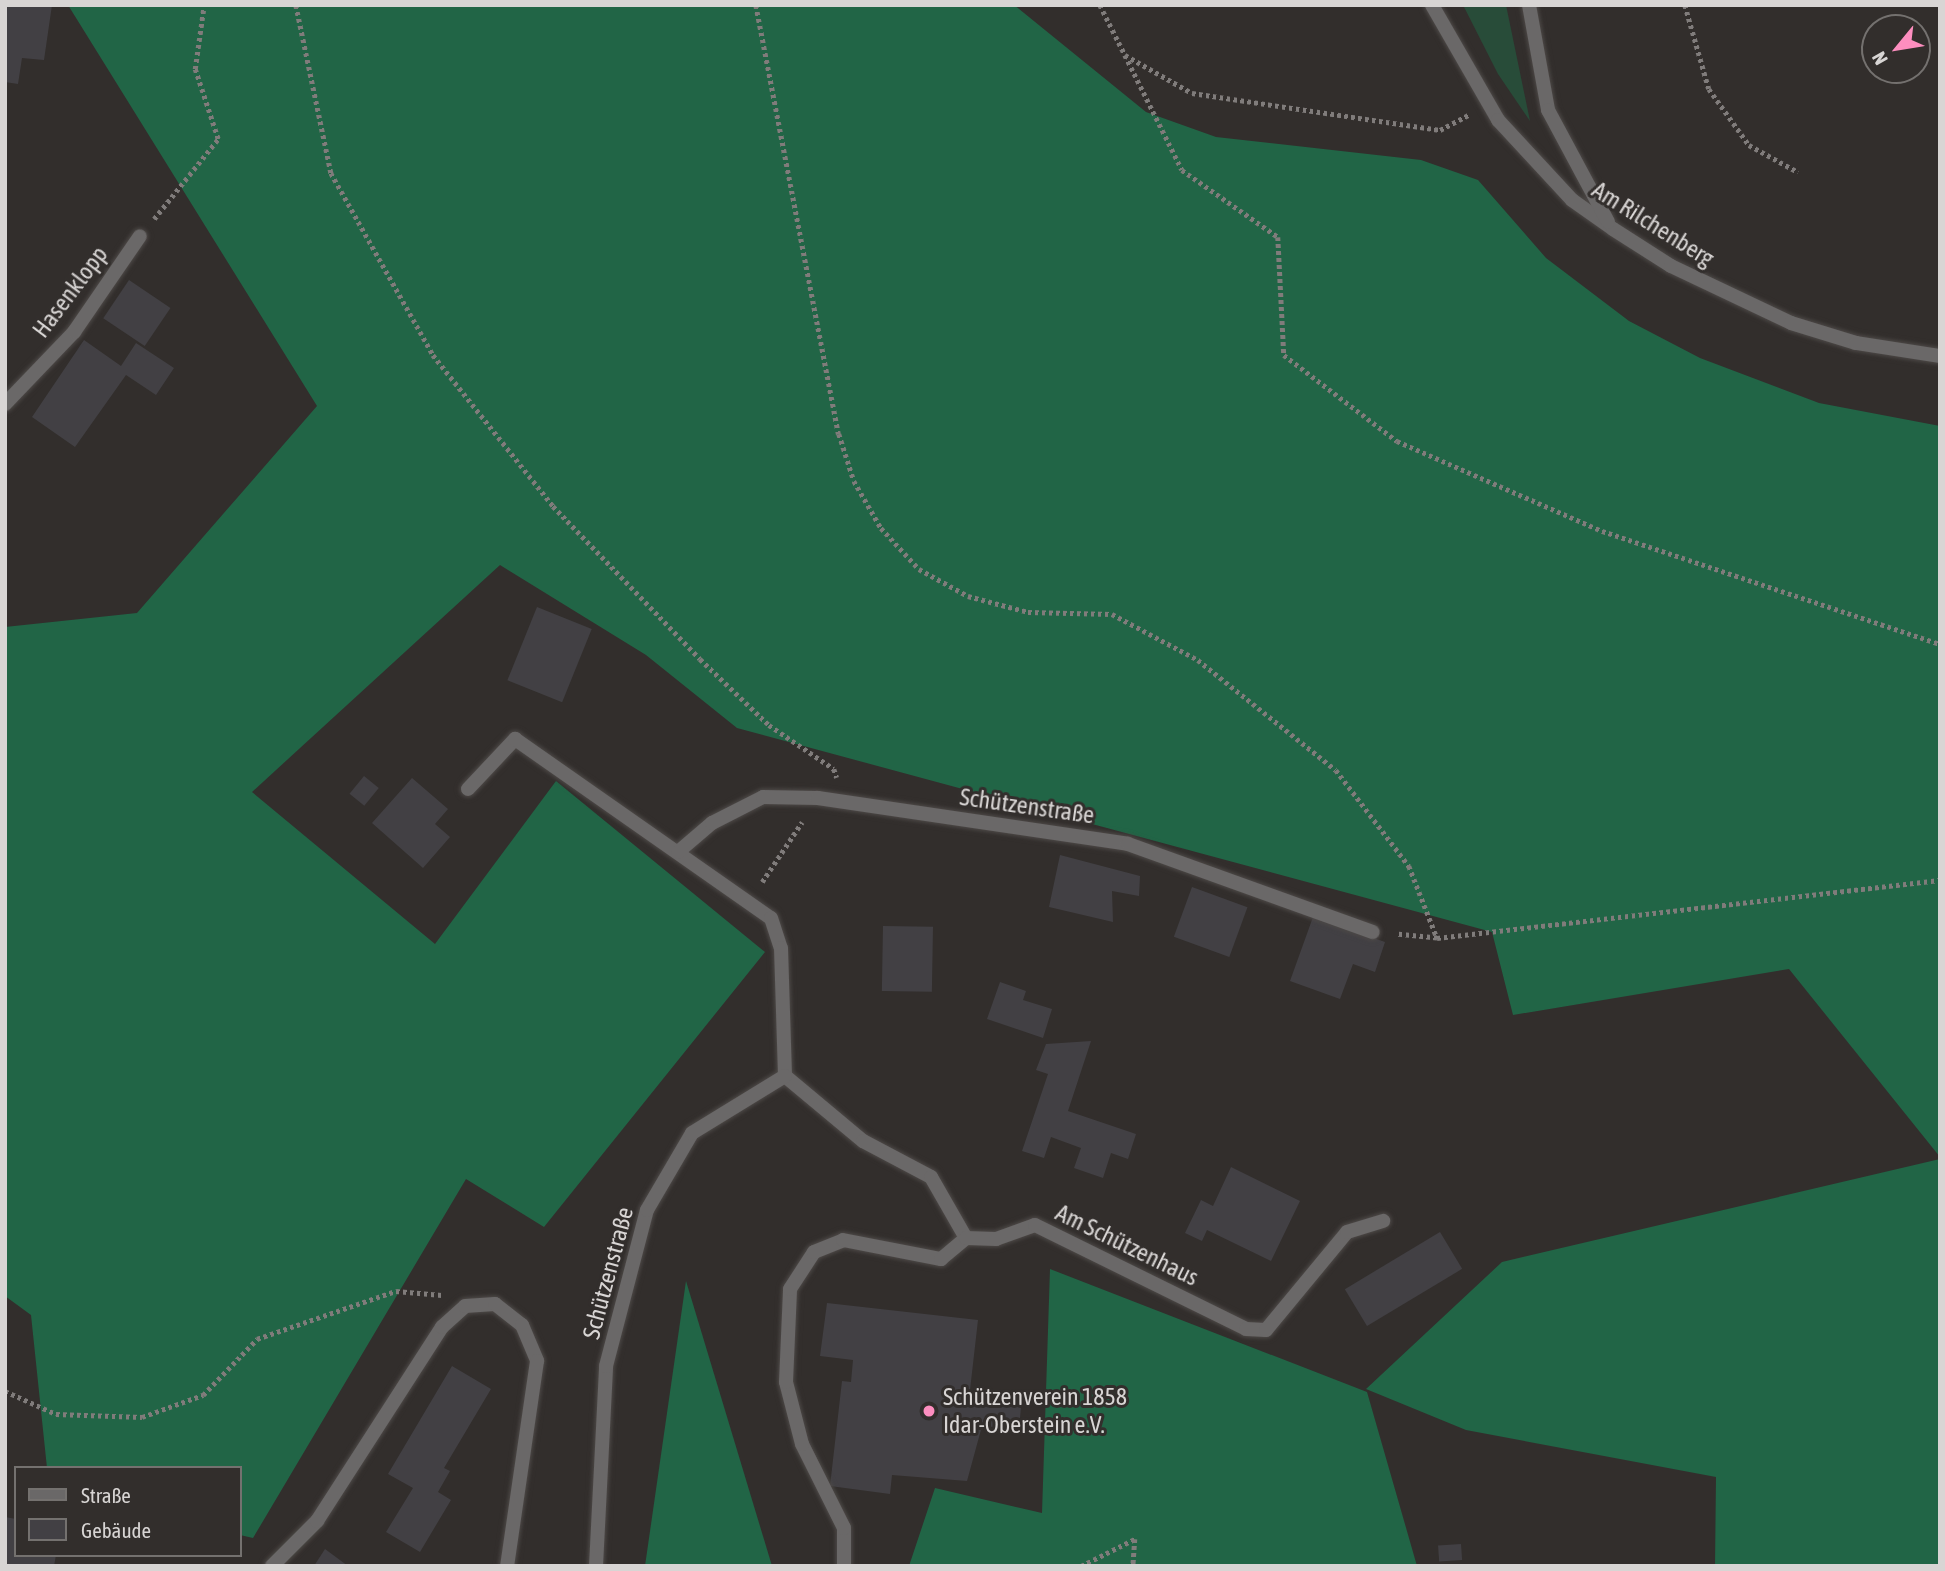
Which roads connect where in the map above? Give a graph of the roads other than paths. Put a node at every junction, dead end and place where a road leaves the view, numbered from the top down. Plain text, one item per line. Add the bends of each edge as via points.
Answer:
1 (1432, 5) edge
2 (1529, 5) edge
3 (1613, 229) junction
4 (140, 236) road end
5 (1940, 356) edge
6 (5, 404) edge
7 (468, 789) dead end
8 (678, 852) junction
9 (1373, 932) road end
10 (785, 1076) junction
11 (1383, 1221) dead end
12 (966, 1238) junction
13 (272, 1566) edge
14 (507, 1566) edge
15 (596, 1566) edge
16 (844, 1566) edge

1 - 3 street, Am Rilchenberg via 1487,104 1530,159
2 - 3 street via 1548,110
3 - 5 street, Am Rilchenberg via 1671,266 1791,323 1856,342
4 - 6 street, Hasenklopp via 74,332
7 - 8 street via 514,739
8 - 9 street, Schützenstraße via 712,823 762,797 818,799 1128,844
8 - 10 street via 771,918 781,948
10 - 12 street via 863,1141 931,1177
10 - 15 street, Schützenstraße via 692,1133 647,1210 606,1366
11 - 12 street, Am Schützenhaus via 1347,1232 1266,1330 1246,1329 1035,1225 996,1239
12 - 16 street via 941,1259 843,1240 814,1252 790,1289 786,1382 803,1444 844,1528
13 - 14 street via 317,1521 442,1327 465,1306 495,1304 522,1325 537,1361

